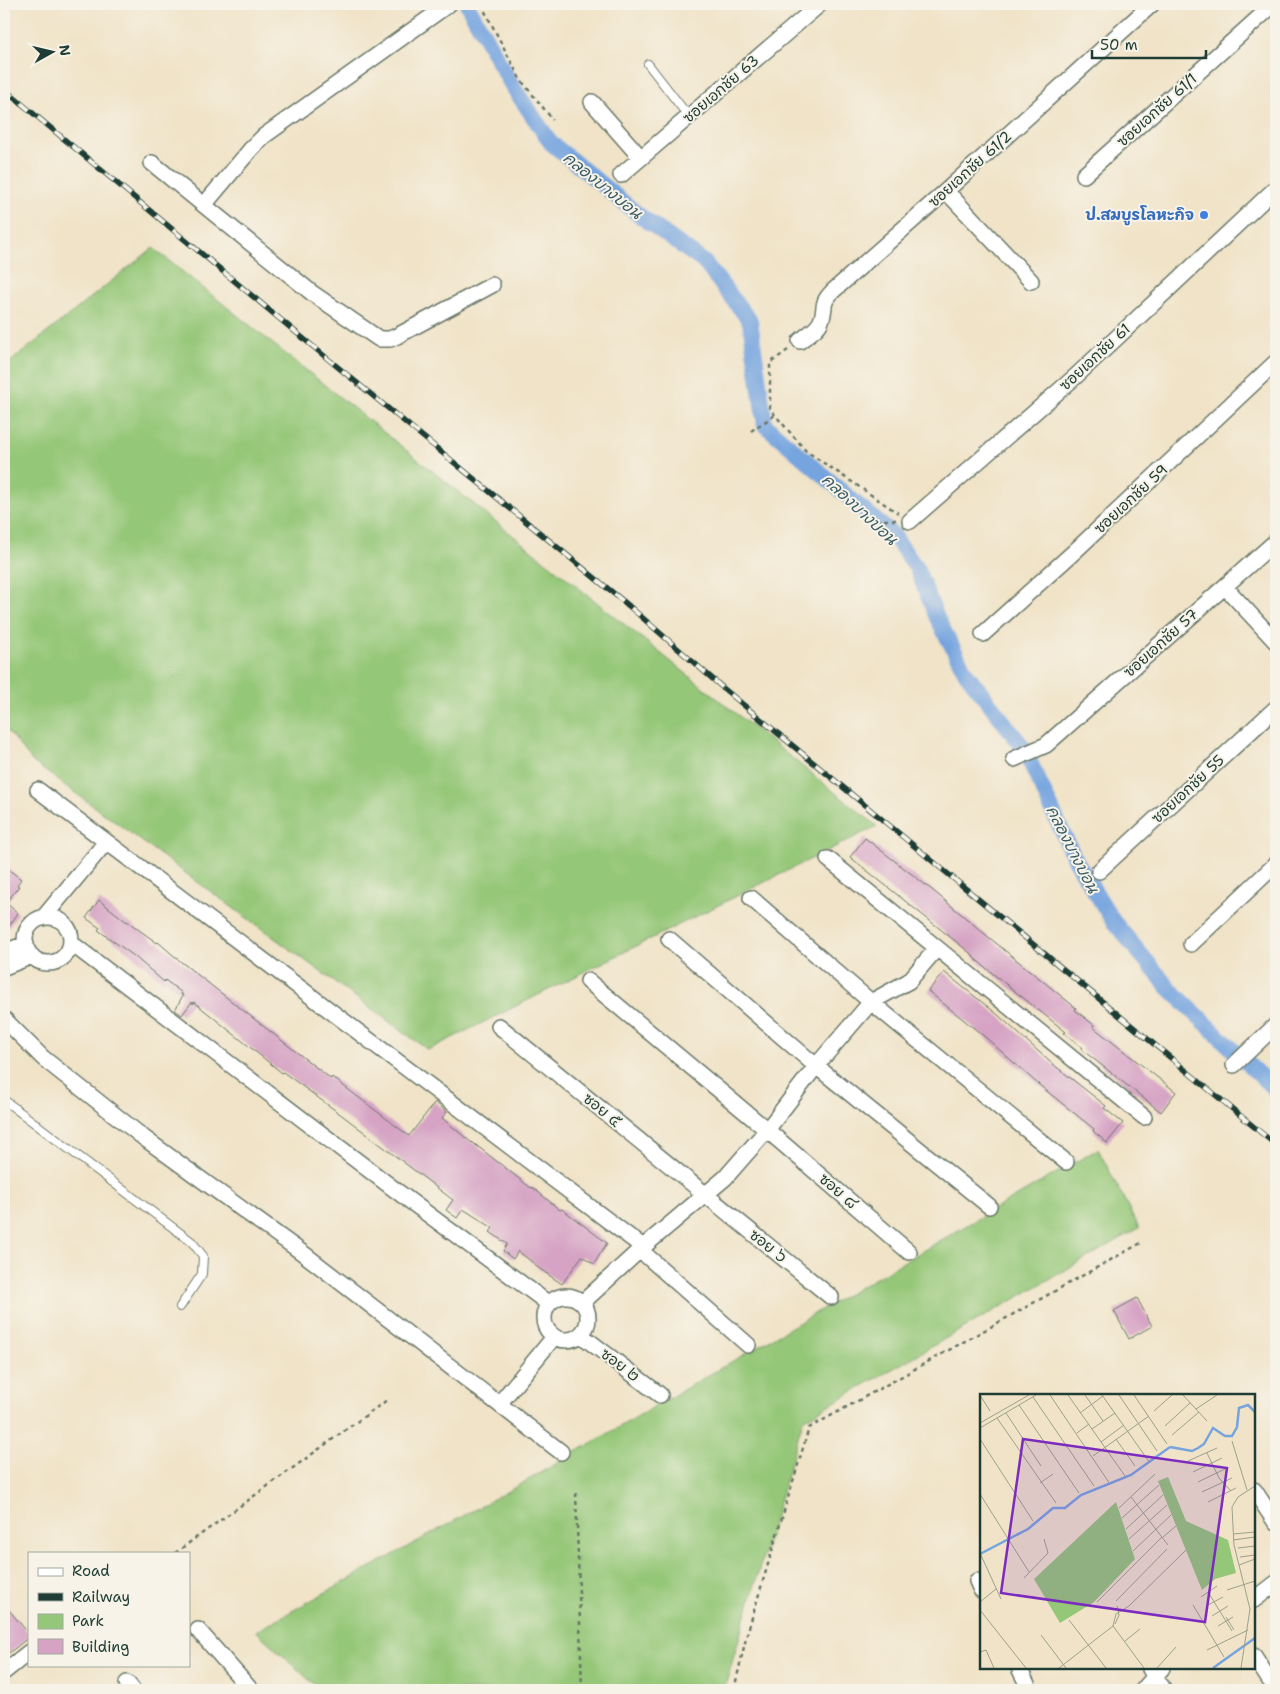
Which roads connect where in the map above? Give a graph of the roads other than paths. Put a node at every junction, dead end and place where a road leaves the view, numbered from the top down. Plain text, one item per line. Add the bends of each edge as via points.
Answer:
1 (820, 4) edge
2 (1152, 4) edge
3 (1274, 4) edge
4 (447, 5) edge
5 (648, 64) dead end
6 (592, 102) dead end
7 (689, 117) junction
8 (641, 158) junction
9 (152, 163) dead end
10 (621, 175) dead end
11 (1084, 176) dead end
12 (1276, 188) edge
13 (946, 191) junction
14 (204, 205) junction
15 (1031, 281) dead end
16 (492, 285) dead end
17 (800, 341) road end
18 (1276, 362) edge
19 (910, 521) road end
20 (1276, 541) edge
21 (1225, 587) junction
22 (983, 634) dead end
23 (1276, 642) edge
24 (1276, 708) edge
25 (1014, 759) dead end
26 (38, 790) dead end
27 (106, 842) junction
28 (828, 859) dead end
29 (1276, 864) edge
30 (1099, 871) dead end
31 (751, 898) dead end
32 (43, 918) junction
33 (669, 939) dead end
34 (72, 943) junction
35 (1192, 944) dead end
36 (937, 948) junction
37 (29, 950) junction
38 (4, 952) edge
39 (4, 967) edge
40 (588, 981) dead end
41 (871, 1002) junction
42 (4, 1018) edge
43 (1276, 1025) edge
44 (499, 1026) dead end
45 (1234, 1065) dead end
46 (816, 1066) junction
47 (4, 1100) edge
48 (1144, 1117) dead end
49 (767, 1130) junction
50 (1066, 1162) dead end
51 (705, 1194) junction
52 (989, 1206) dead end
53 (642, 1248) junction
54 (909, 1252) dead end
55 (831, 1297) dead end
56 (582, 1303) junction
57 (549, 1304) junction
58 (180, 1307) dead end
59 (581, 1335) junction
60 (554, 1338) junction
61 (748, 1345) dead end
62 (660, 1396) dead end
63 (500, 1404) junction
64 (561, 1452) dead end
65 (1255, 1492) edge
66 (1276, 1523) edge
67 (1276, 1583) edge
68 (1255, 1599) edge
69 (198, 1630) dead end
70 (28, 1653) edge
71 (1255, 1658) edge
72 (1020, 1669) edge
73 (1155, 1670) edge
74 (4, 1672) edge
75 (1270, 1681) dead end
76 (246, 1689) edge
77 (1030, 1690) edge
78 (1143, 1690) edge
79 (1164, 1690) edge

1 - 7 street, ซอยเอกชัย 63
2 - 13 street, ซอยเอกชัย 61/2
3 - 11 street, ซอยเอกชัย 61/1
4 - 14 street via 264,136
5 - 7 lane
6 - 8 street
7 - 8 street, ซอยเอกชัย 63
8 - 10 street, ซอยเอกชัย 63
9 - 14 street
12 - 19 street, ซอยเอกชัย 61 via 1076,376
13 - 15 street
13 - 17 street, ซอยเอกชัย 61/2 via 827,297 818,327
14 - 16 street via 312,293 379,339 397,336
18 - 22 street, ซอยเอกชัย 59
20 - 21 street, ซอยเอกชัย 57
21 - 23 street
21 - 25 street, ซอยเอกชัย 57 via 1046,745
24 - 30 street, ซอยเอกชัย 55
26 - 27 street
27 - 32 street
27 - 53 street
28 - 36 street
29 - 35 street
31 - 41 street
32 - 34 street via 62,922 68,928
32 - 37 street via 28,930
33 - 46 street
34 - 37 street via 70,951 53,963 42,963
34 - 57 street
36 - 41 street via 910,981
36 - 48 street
37 - 38 street
37 - 39 street
40 - 49 street, ซอย ๘
41 - 46 street
41 - 50 street
42 - 63 street via 43,1058 144,1138 304,1254
43 - 45 street
44 - 51 street, ซอย ๕
46 - 49 street
46 - 52 street
47 - 58 lane via 192,1242 203,1256 202,1274
49 - 51 street via 725,1178
49 - 54 street, ซอย ๘
51 - 53 street
51 - 55 street, ซอย ๖
53 - 56 street
53 - 61 street
56 - 57 street via 565,1296
56 - 59 street via 588,1322
57 - 60 street via 544,1323
59 - 60 street via 567,1341
59 - 62 street, ซอย ๒
60 - 63 street
63 - 64 street
65 - 66 street
67 - 68 street
69 - 76 street
70 - 74 street
71 - 75 street
72 - 77 street
73 - 78 street
73 - 79 street

